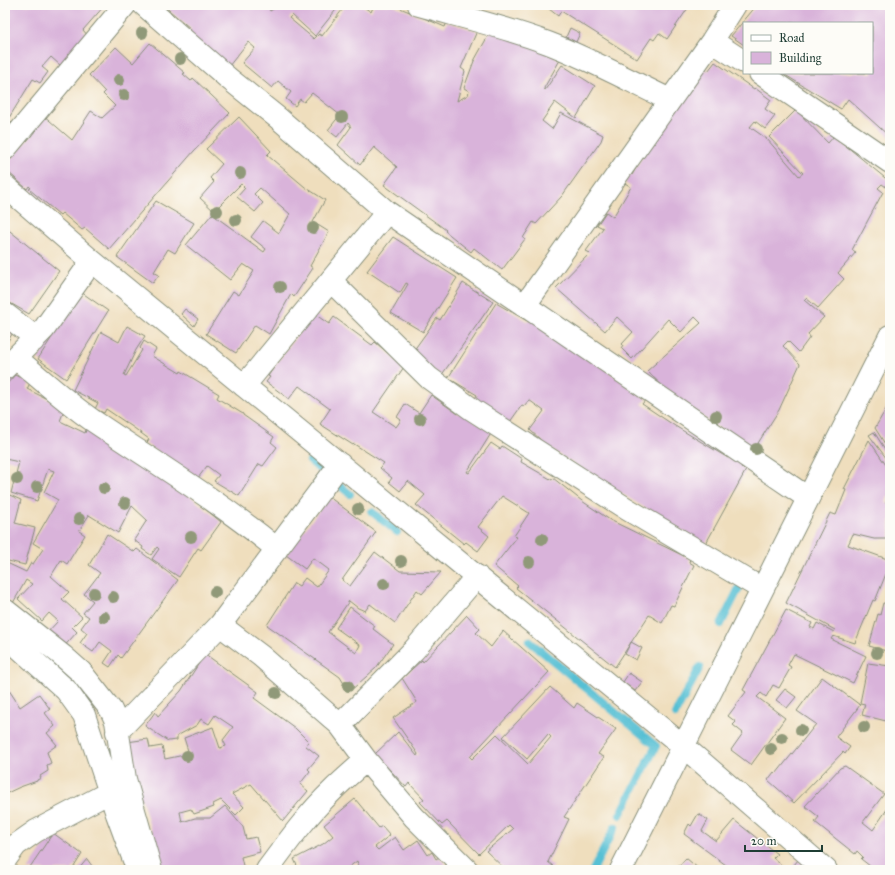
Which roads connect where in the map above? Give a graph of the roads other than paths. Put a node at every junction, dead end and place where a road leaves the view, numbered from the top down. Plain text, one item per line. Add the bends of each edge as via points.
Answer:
1 (125, 5) edge
2 (144, 5) edge
3 (419, 5) edge
4 (735, 5) edge
5 (483, 13) edge
6 (712, 41) junction
7 (743, 61) edge
8 (761, 74) edge
9 (670, 100) junction
10 (5, 149) edge
11 (890, 162) edge
12 (5, 186) edge
13 (387, 212) junction
14 (92, 261) junction
15 (331, 281) junction
16 (525, 304) junction
17 (5, 314) edge
18 (890, 336) edge
19 (33, 341) junction
20 (10, 363) edge
21 (244, 386) junction
22 (340, 464) junction
23 (808, 498) junction
24 (277, 549) junction
25 (477, 576) junction
26 (762, 589) junction
27 (5, 610) edge
28 (220, 624) junction
29 (5, 635) edge
30 (340, 725) junction
31 (117, 732) junction
32 (683, 746) junction
33 (366, 760) junction
34 (110, 792) junction
35 (9, 846) edge
36 (138, 870) edge
37 (151, 870) edge
38 (267, 870) edge
39 (467, 870) edge
40 (621, 870) edge
41 (826, 870) edge

1 - 10 street
2 - 13 street
3 - 5 street
4 - 6 street
5 - 9 street via 513,30 567,50
6 - 7 street
6 - 9 street
8 - 11 street
9 - 16 street
12 - 14 street
13 - 15 street
13 - 16 street
14 - 19 street
14 - 21 street
15 - 21 street
15 - 26 street via 429,378 472,410 627,509
16 - 23 street
17 - 19 street via 27,331
18 - 23 street
19 - 20 street
20 - 24 street via 192,486
21 - 22 street
22 - 24 street
22 - 25 street
23 - 26 street
24 - 28 street
25 - 30 street via 414,650
25 - 32 street
26 - 32 street
27 - 31 street via 80,672 111,710
28 - 30 street via 262,656
28 - 31 street
29 - 34 street via 66,690 84,715
30 - 33 street
31 - 37 street via 125,779
32 - 40 street
32 - 41 street
33 - 38 street via 309,816
33 - 39 street via 414,817
34 - 35 street
34 - 36 street

